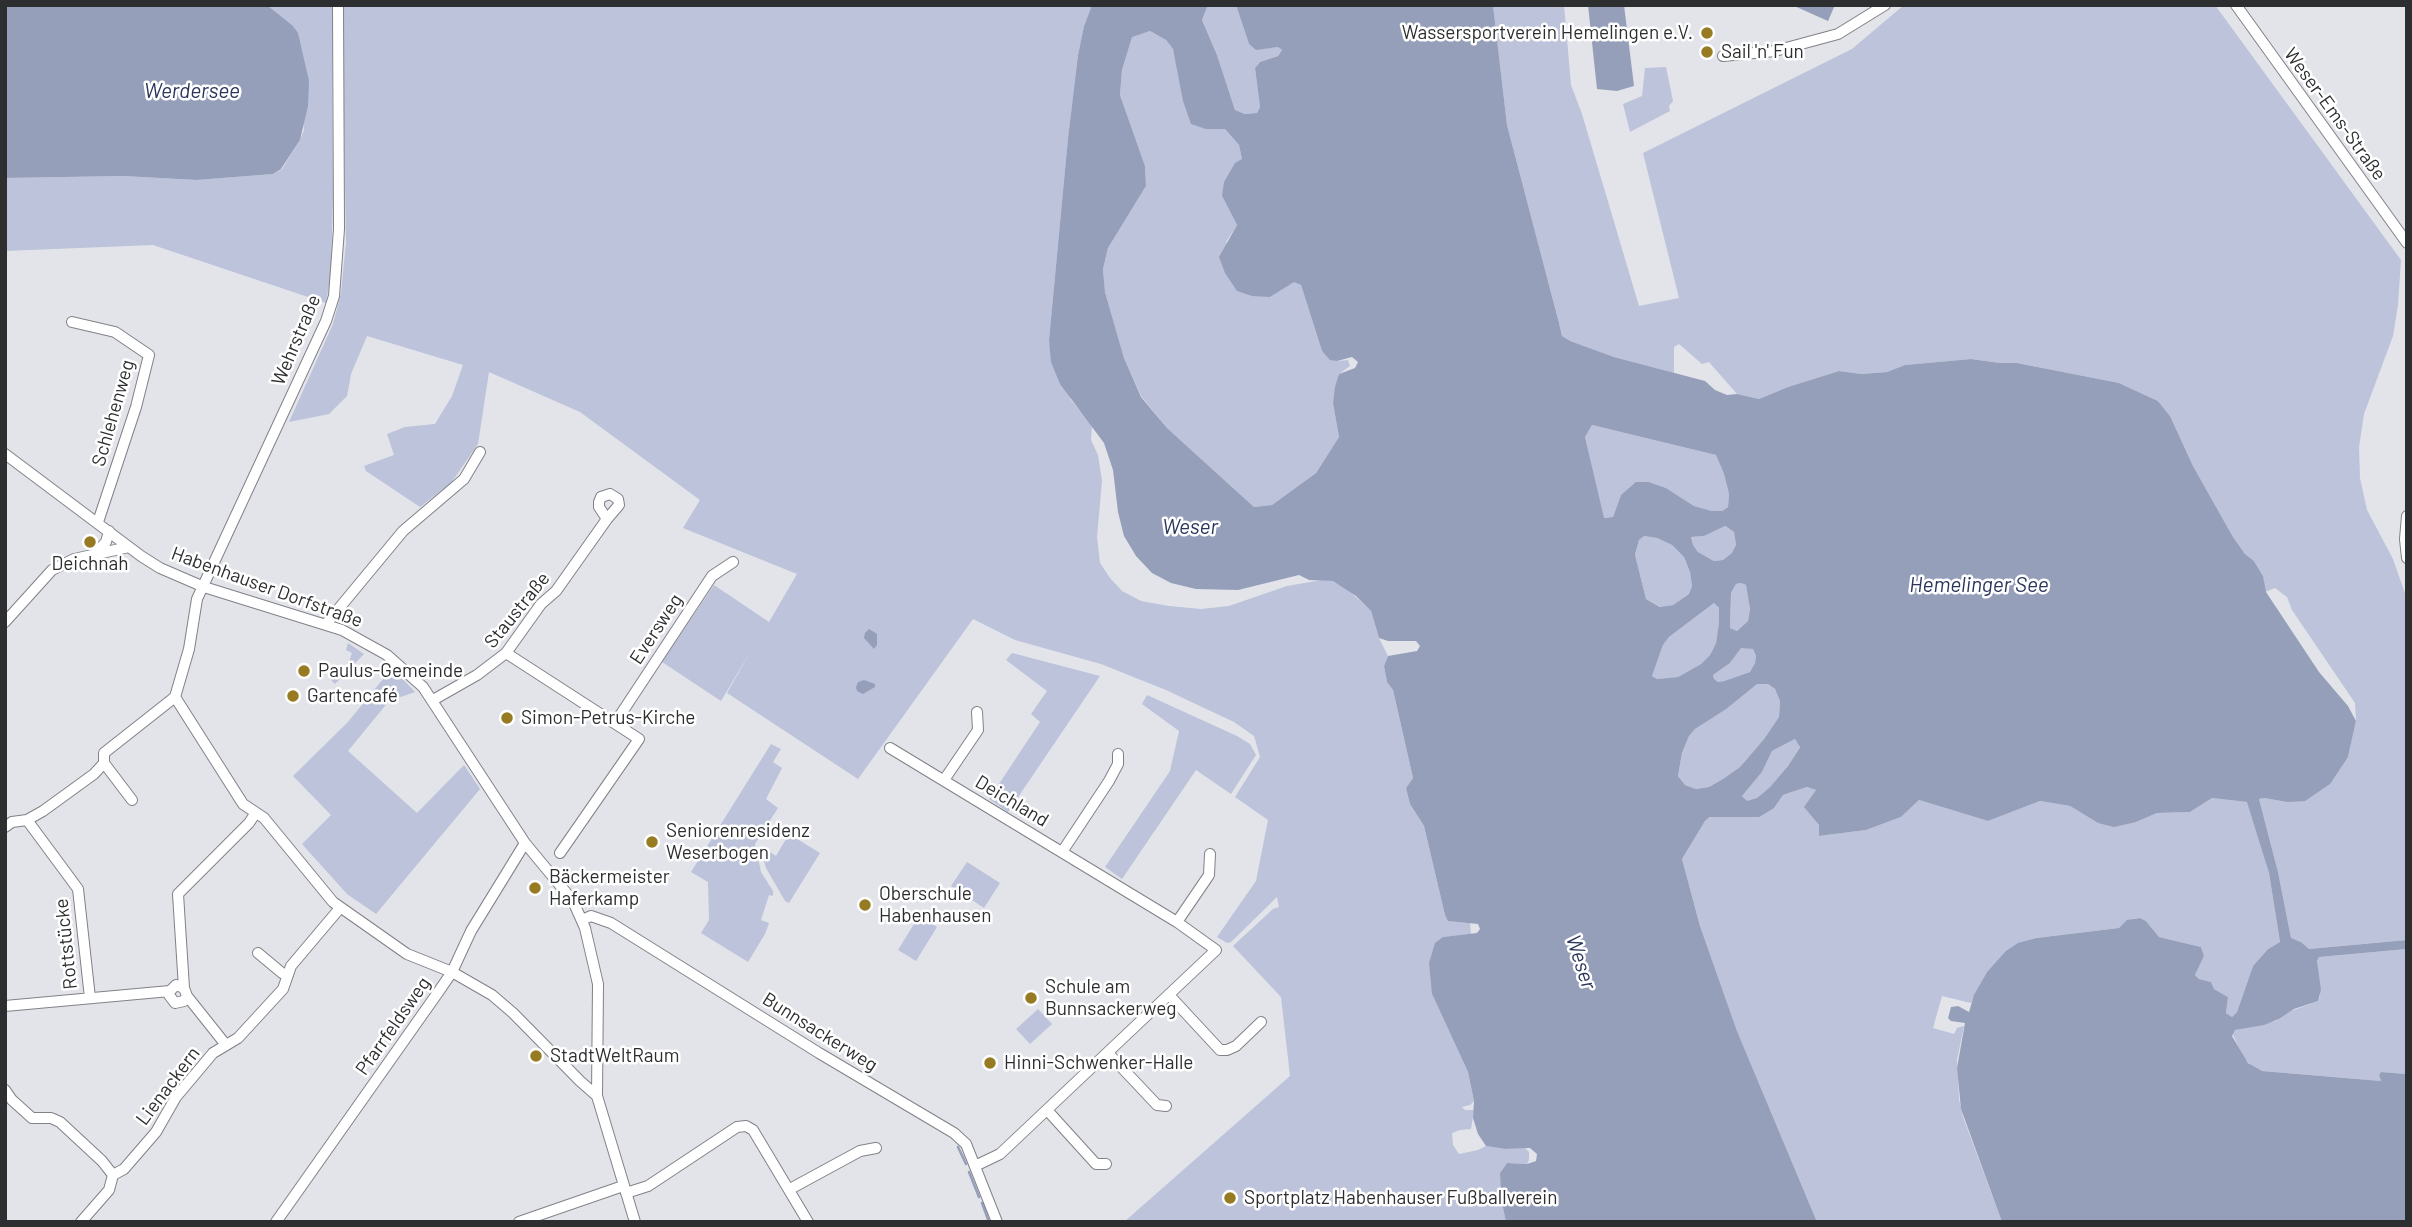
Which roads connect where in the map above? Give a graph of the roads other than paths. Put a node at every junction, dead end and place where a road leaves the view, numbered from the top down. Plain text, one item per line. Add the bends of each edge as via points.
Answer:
1 (338, 5) edge
2 (1885, 5) edge
3 (2235, 5) edge
4 (1723, 56) dead end
5 (2407, 243) edge
6 (72, 322) dead end
7 (480, 452) dead end
8 (5, 454) edge
9 (2407, 516) edge
10 (607, 519) dead end
11 (98, 522) junction
12 (109, 531) junction
13 (129, 547) junction
14 (94, 555) junction
15 (2407, 558) edge
16 (733, 562) dead end
17 (204, 587) junction
18 (5, 622) edge
19 (326, 624) junction
20 (506, 653) junction
21 (175, 697) junction
22 (433, 700) junction
23 (977, 712) dead end
24 (615, 723) junction
25 (890, 747) dead end
26 (1118, 754) dead end
27 (103, 764) junction
28 (944, 780) junction
29 (132, 800) dead end
30 (255, 814) junction
31 (27, 820) junction
32 (5, 827) edge
33 (525, 843) junction
34 (1062, 852) junction
35 (560, 853) dead end
36 (1210, 854) dead end
37 (340, 908) junction
38 (582, 920) junction
39 (1177, 922) junction
40 (258, 953) dead end
41 (452, 972) junction
42 (288, 975) junction
43 (186, 992) junction
44 (1169, 995) junction
45 (90, 998) junction
46 (5, 1006) edge
47 (1261, 1022) dead end
48 (226, 1045) junction
49 (1108, 1053) junction
50 (5, 1090) edge
51 (597, 1096) junction
52 (1166, 1106) dead end
53 (1047, 1110) junction
54 (876, 1148) dead end
55 (1106, 1164) dead end
56 (975, 1166) junction
57 (113, 1175) junction
58 (790, 1189) junction
59 (625, 1190) junction
60 (81, 1222) edge
61 (276, 1222) edge
62 (519, 1222) edge
63 (635, 1222) edge
64 (808, 1222) edge
65 (998, 1222) edge

1 - 17 street, Wehrstraße via 339,229 334,296
2 - 4 street via 1838,34 1775,51
3 - 5 street, Weser-Ems-Straße
6 - 11 street, Schlehenweg via 115,332 149,355
7 - 19 street via 464,480 403,531
8 - 11 street, Habenhauser Dorfstraße
9 - 15 street
10 - 20 street, Staustraße
11 - 12 street, Habenhauser Dorfstraße
12 - 13 street, Habenhauser Dorfstraße
12 - 14 street
13 - 14 street
13 - 17 street, Habenhauser Dorfstraße via 160,568
14 - 18 street via 52,570
16 - 24 street, Eversweg via 712,576
17 - 19 street, Habenhauser Dorfstraße
17 - 21 street, Wehrstraße via 197,599
19 - 22 street, Habenhauser Dorfstraße via 387,655
20 - 22 street, Staustraße via 478,676
20 - 24 street
21 - 27 street via 104,752
21 - 30 street via 243,804
22 - 33 street, Habenhauser Dorfstraße
23 - 28 street, Deichland via 978,730
24 - 35 street via 639,739
25 - 28 street, Deichland
26 - 34 street, Deichland via 1109,781
27 - 29 street
27 - 31 street
28 - 34 street, Deichland
30 - 37 street via 264,818
30 - 43 street via 178,894
31 - 32 street
31 - 45 street, Rottstücke via 78,889
33 - 38 street, Habenhauser Dorfstraße via 573,901
33 - 41 street, Pfarrfeldsweg via 471,931
34 - 39 street, Deichland
36 - 39 street via 1209,875
37 - 41 street via 407,954
37 - 42 street, Lienackern
38 - 51 street, Habenhauser Dorfstraße via 598,985
38 - 56 street, Bunnsackerweg via 591,916 611,923 954,1133 966,1144
39 - 44 street, Deichland via 1216,950
40 - 42 street
41 - 51 street via 513,1013
41 - 61 street, Pfarrfeldsweg
42 - 48 street, Lienackern via 283,989
43 - 45 street via 184,1001 175,1003 170,991
43 - 48 street
44 - 47 street via 1220,1050 1236,1046
44 - 49 street, Deichland
45 - 46 street
48 - 57 street, Lienackern via 176,1097 156,1132 124,1169
49 - 52 street via 1157,1105
49 - 53 street, Deichland
50 - 57 street via 33,1118 60,1122
51 - 59 street
53 - 55 street via 1096,1164
53 - 56 street, Deichland via 1000,1154
54 - 58 street via 860,1151
56 - 65 street, Bunnsackerweg
57 - 60 street, Lienackern via 109,1190
58 - 59 street via 746,1126 737,1127 648,1186
58 - 64 street
59 - 62 street
59 - 63 street

